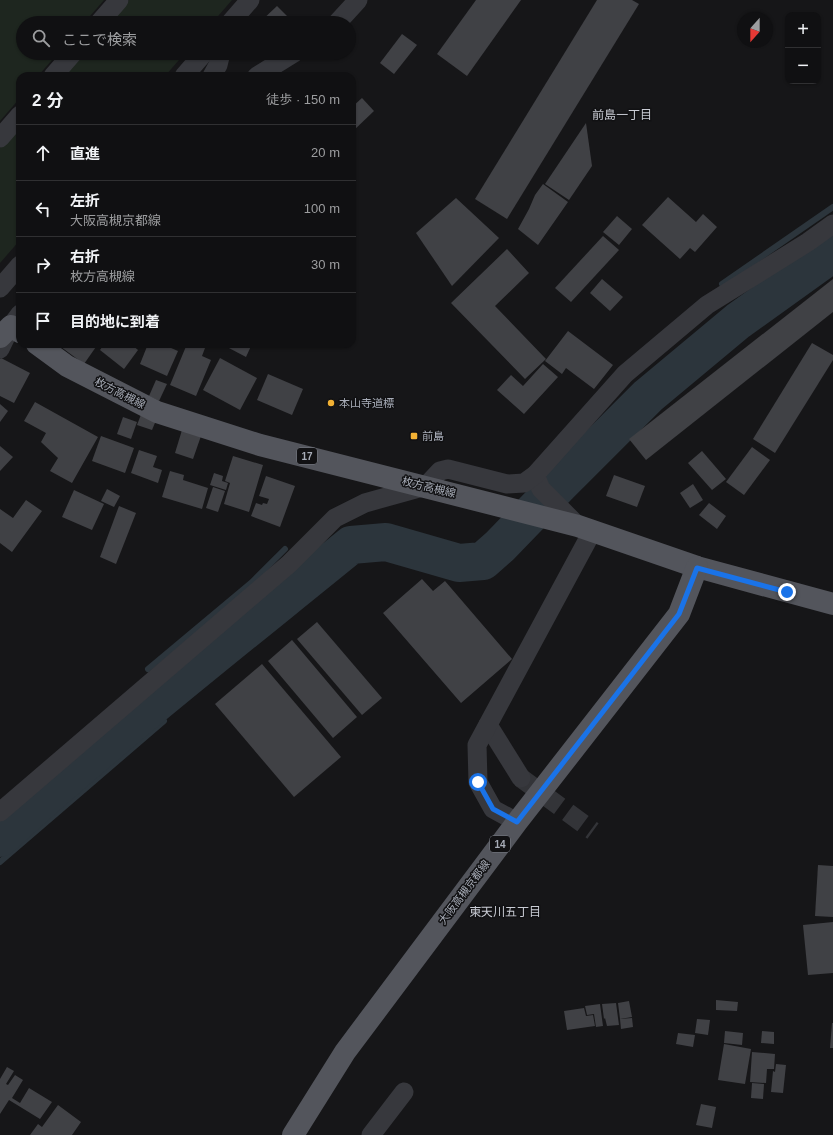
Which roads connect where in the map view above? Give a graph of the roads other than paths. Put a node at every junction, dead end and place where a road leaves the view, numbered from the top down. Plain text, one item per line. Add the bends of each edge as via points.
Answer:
1 (119, 0) edge
2 (250, 0) edge
3 (358, 0) edge
4 (105, 16) edge
5 (236, 16) edge
6 (343, 16) edge
7 (67, 60) edge
8 (198, 60) edge
9 (219, 60) edge
10 (283, 60) edge
11 (287, 60) edge
12 (56, 72) edge
13 (187, 72) edge
14 (214, 72) edge
15 (263, 72) edge
16 (278, 72) edge
17 (16, 120) edge
18 (0, 138) edge
19 (833, 224) edge
20 (16, 270) edge
21 (0, 288) edge
22 (13, 327) edge
23 (42, 348) edge
24 (0, 349) edge
25 (535, 475) junction
26 (426, 486) junction
27 (585, 528) junction
28 (697, 568) junction
29 (833, 604) edge
30 (488, 725) junction
31 (521, 778) tunnel mouth
32 (0, 812) edge
33 (517, 822) junction
34 (404, 1092) dead end
35 (295, 1130) edge
36 (371, 1135) edge

1 - 4 street
2 - 5 street
3 - 6 street
7 - 12 street
8 - 13 street
9 - 14 street
10 - 15 street
11 - 16 street
17 - 18 street
19 - 25 street via 707,305 625,374
20 - 21 street
22 - 24 street
23 - 26 main road, 枚方高槻線 / 17 via 67,366 157,412 260,445
25 - 26 street via 524,483 508,484 448,469 440,471
25 - 27 street via 541,489
26 - 27 main road, 枚方高槻線 / 17
26 - 32 street via 365,503 334,518 289,564
27 - 28 main road, 枚方高槻線 / 17
27 - 30 street
28 - 29 main road, 枚方高槻線 / 17
28 - 33 main road, 大阪高槻京都線 / 14 via 679,614
30 - 31 street
30 - 33 street via 477,745 478,782 493,809
33 - 35 main road, 大阪高槻京都線 / 14 via 345,1052
34 - 36 street

